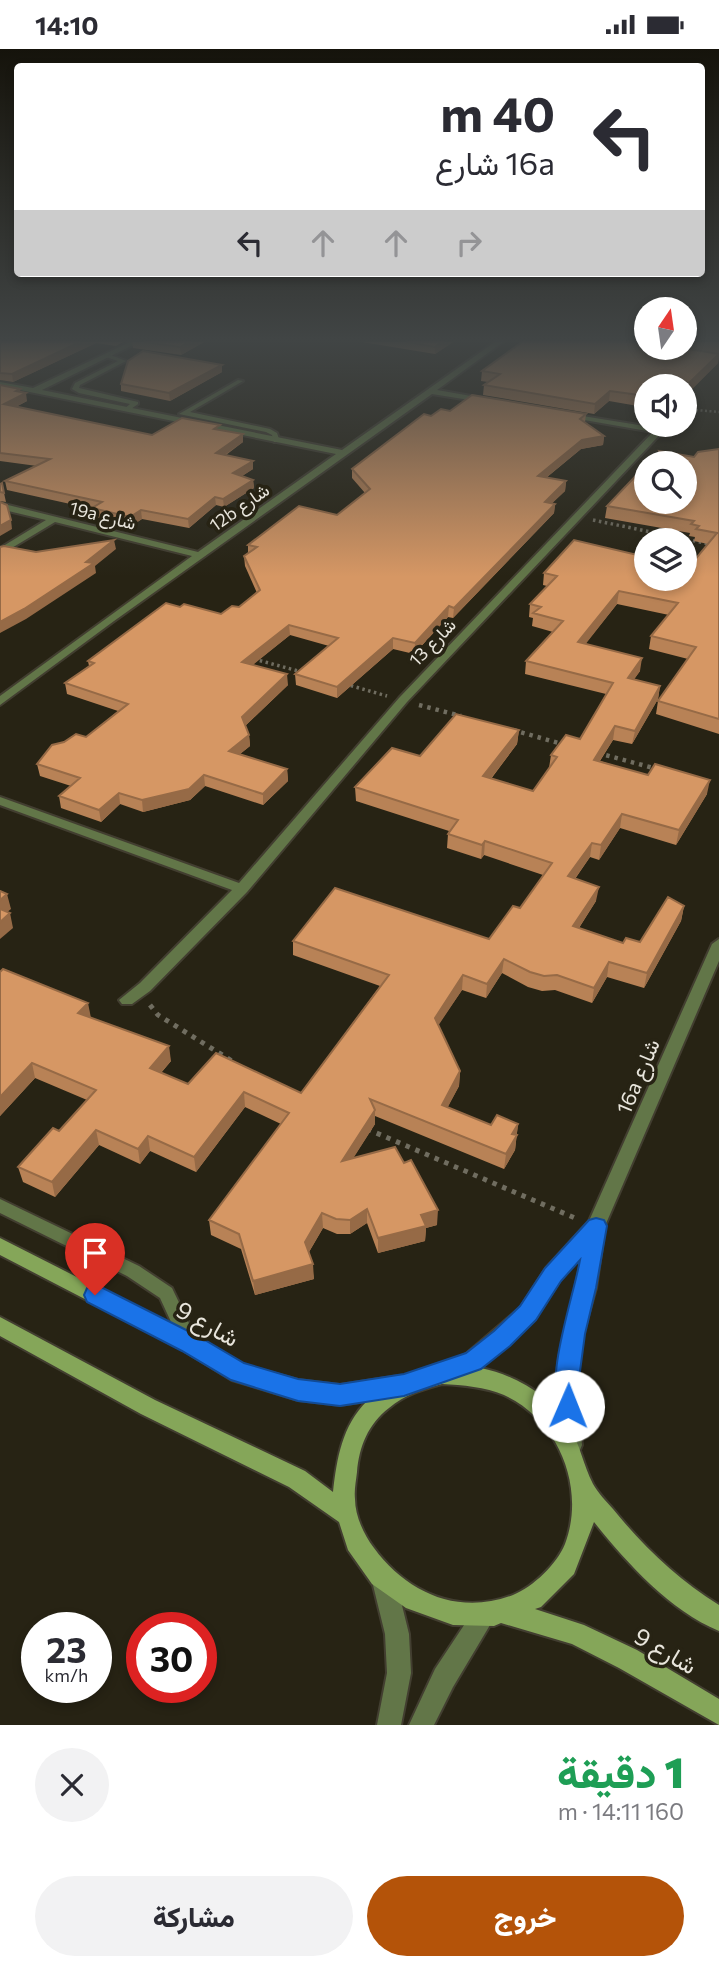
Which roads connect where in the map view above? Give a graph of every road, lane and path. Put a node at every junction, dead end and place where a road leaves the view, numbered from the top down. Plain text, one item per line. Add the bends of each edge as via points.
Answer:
1 (179, 420) edge
2 (220, 420) edge
3 (389, 420) edge
4 (608, 420) edge
5 (634, 424) edge
6 (654, 437) edge
7 (277, 440) junction
8 (342, 453) junction
9 (0, 506) edge
10 (578, 517) junction
11 (54, 519) junction
12 (719, 547) edge
13 (0, 552) edge
14 (199, 555) junction
15 (0, 702) edge
16 (0, 801) edge
17 (242, 889) junction
18 (719, 944) edge
19 (145, 988) junction
20 (127, 1000) dead end
21 (234, 1062) edge
22 (365, 1128) edge
23 (0, 1206) edge
24 (596, 1226) junction
25 (0, 1247) edge
26 (0, 1326) edge
27 (190, 1344) junction
28 (442, 1374) junction
29 (404, 1385) junction
30 (572, 1446) junction
31 (584, 1490) junction
32 (344, 1513) junction
33 (384, 1581) junction
34 (494, 1613) junction
35 (719, 1619) edge
36 (719, 1713) edge
37 (389, 1725) edge
38 (422, 1725) edge

1 - 7 street
2 - 7 lane via 268,430
3 - 8 street, 12b شارع
4 - 5 street, شارع 13
6 - 10 street, شارع 13
7 - 8 street
8 - 14 street, 12b شارع
9 - 11 street, 19a شارع
10 - 12 path
10 - 17 street, شارع 13 via 403,700
11 - 13 street
11 - 14 street, 19a شارع
14 - 15 street, 12b شارع
16 - 17 street
17 - 19 street, شارع 13
18 - 24 street, 16a شارع
19 - 20 street, شارع 13
19 - 21 path via 150,1007 158,1015
22 - 24 path
23 - 27 lane via 133,1271 166,1293
24 - 28 street, 16a شارع via 553,1274 528,1313 502,1338 473,1361
24 - 30 street, 16a شارع via 566,1386
25 - 27 street, شارع 9
26 - 32 street via 148,1407 297,1479
27 - 29 street, شارع 9 via 239,1373 298,1390 340,1395
28 - 29 street
28 - 30 street via 473,1375 512,1388 554,1419
29 - 32 street via 375,1406 354,1436 343,1472
30 - 31 street
31 - 34 street via 582,1529 567,1565 539,1594
31 - 35 street via 649,1568
32 - 33 street via 366,1561
33 - 34 street via 431,1609 457,1615
33 - 37 street via 397,1634 399,1673
34 - 36 street, شارع 9 via 576,1633
34 - 38 street via 444,1678

